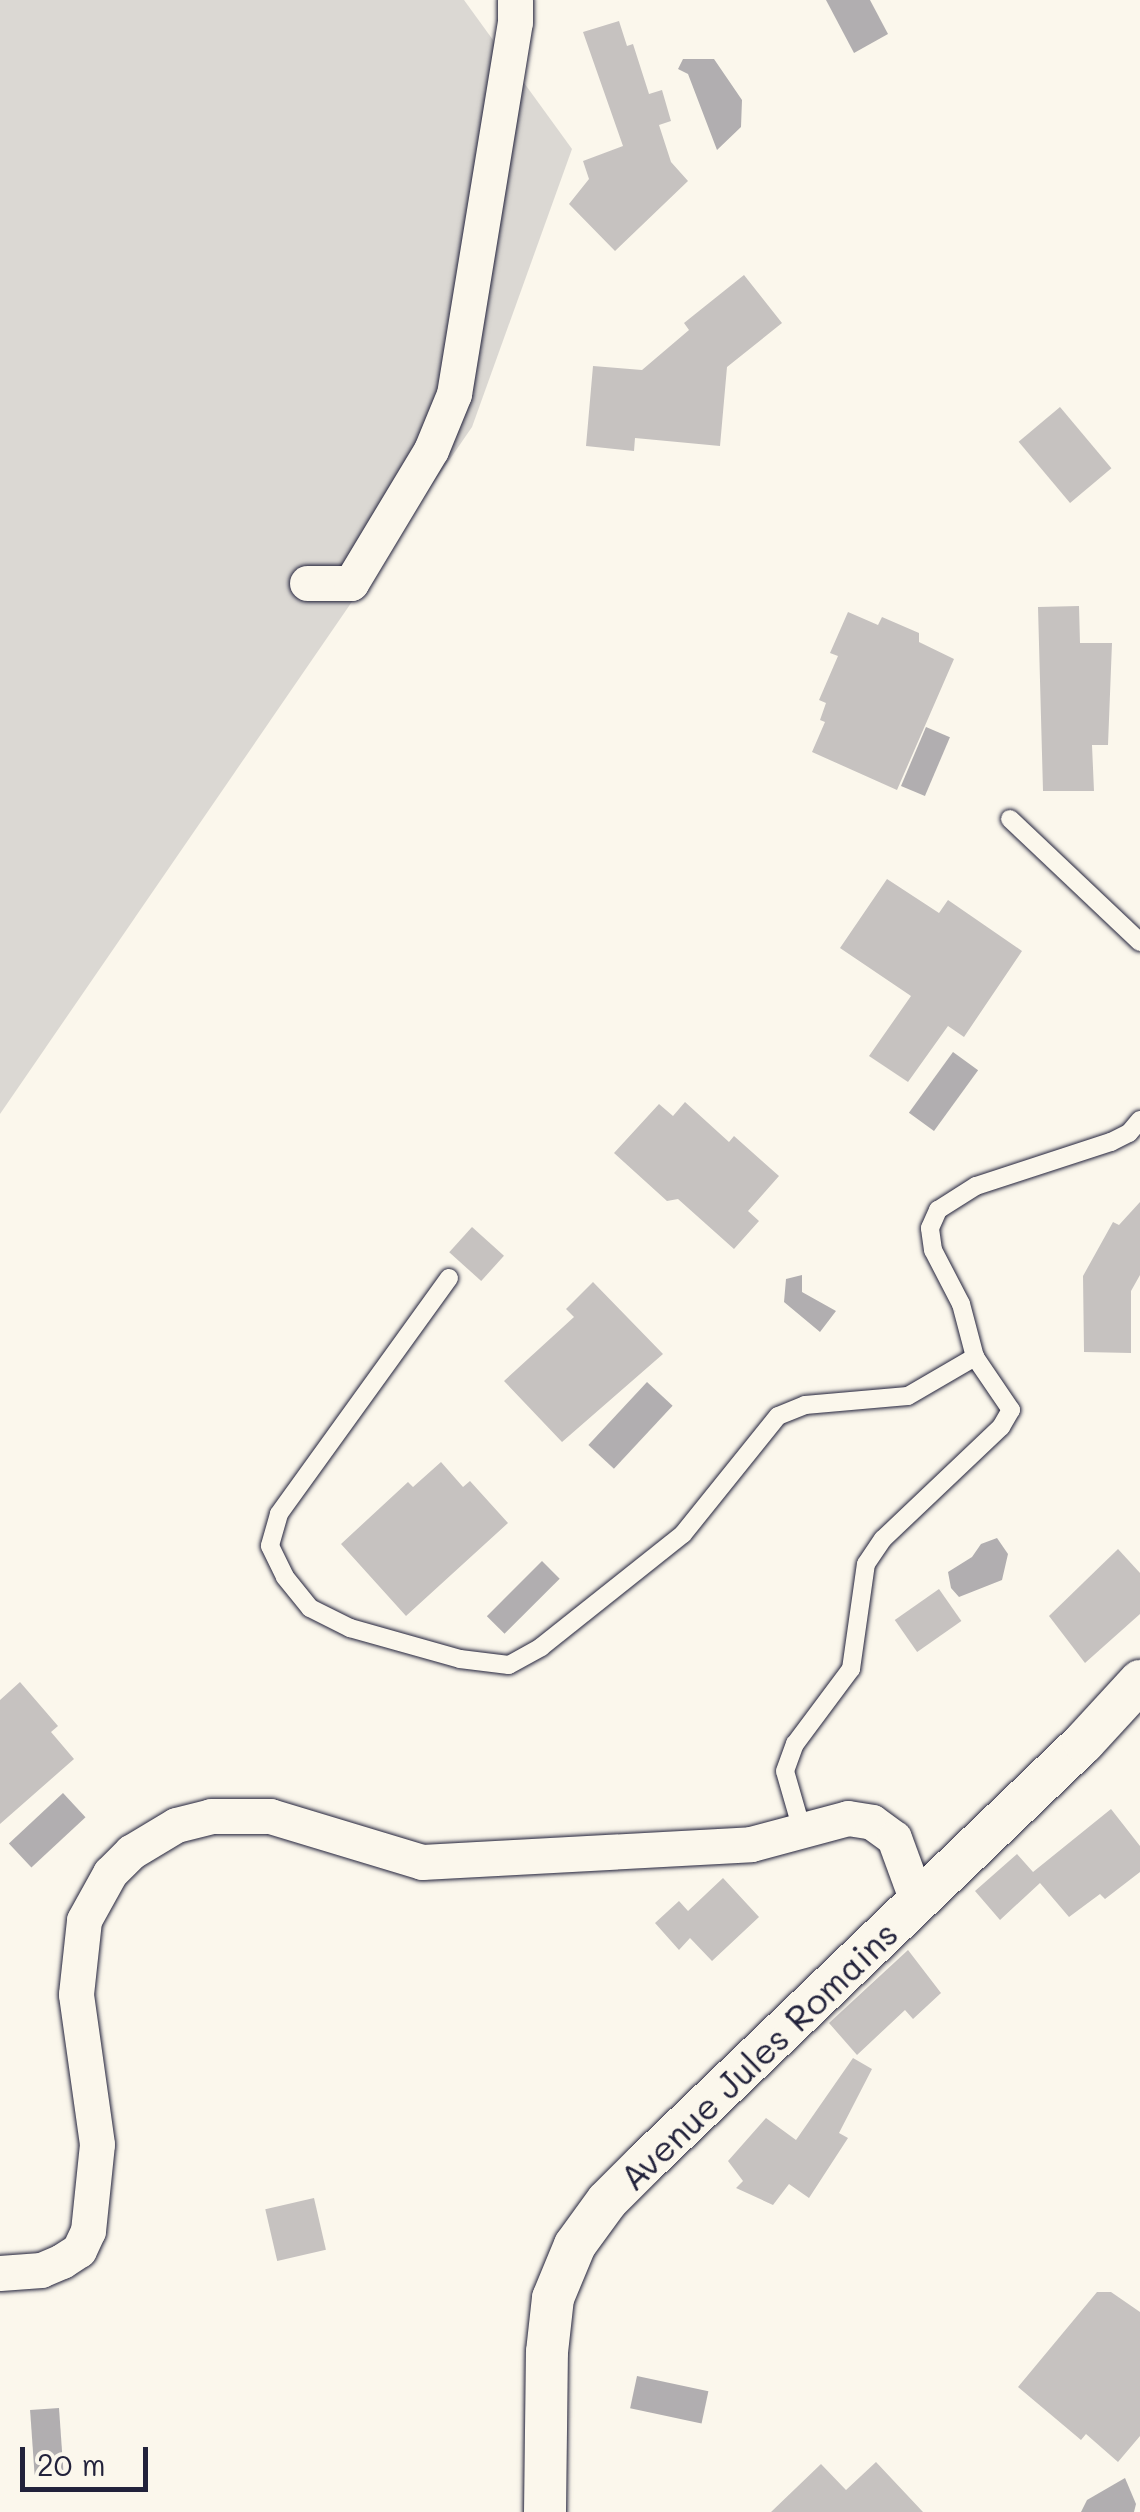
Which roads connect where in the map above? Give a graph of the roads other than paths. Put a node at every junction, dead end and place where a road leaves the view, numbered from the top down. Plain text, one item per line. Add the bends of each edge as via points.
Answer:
1 (515, 0) edge
2 (307, 583) dead end
3 (1010, 820) dead end
4 (1140, 942) edge
5 (1140, 1120) edge
6 (448, 1278) dead end
7 (975, 1358) junction
8 (1140, 1680) edge
9 (802, 1830) junction
10 (917, 1901) junction
11 (0, 2272) edge
12 (545, 2512) edge

1 - 2 street via 454,394 431,450 350,583
3 - 4 lane
5 - 7 lane via 1111,1142 976,1186 938,1210 930,1228 933,1250 962,1304
6 - 7 lane via 279,1514 270,1546 310,1608 350,1628 460,1659 509,1664 542,1647 683,1534 778,1416 804,1405 908,1396
7 - 9 lane via 1012,1410 866,1564 851,1668 795,1744 785,1771
8 - 10 street, Avenue Jules Romains
9 - 10 street via 848,1818 872,1822 894,1838
9 - 11 street via 750,1844 422,1862 270,1816 211,1816 154,1835 110,1873 84,1920 79,1946 76,1994 97,2144 88,2231 62,2261 42,2270
10 - 12 street, Avenue Jules Romains via 607,2201 576,2245 554,2298 549,2334

